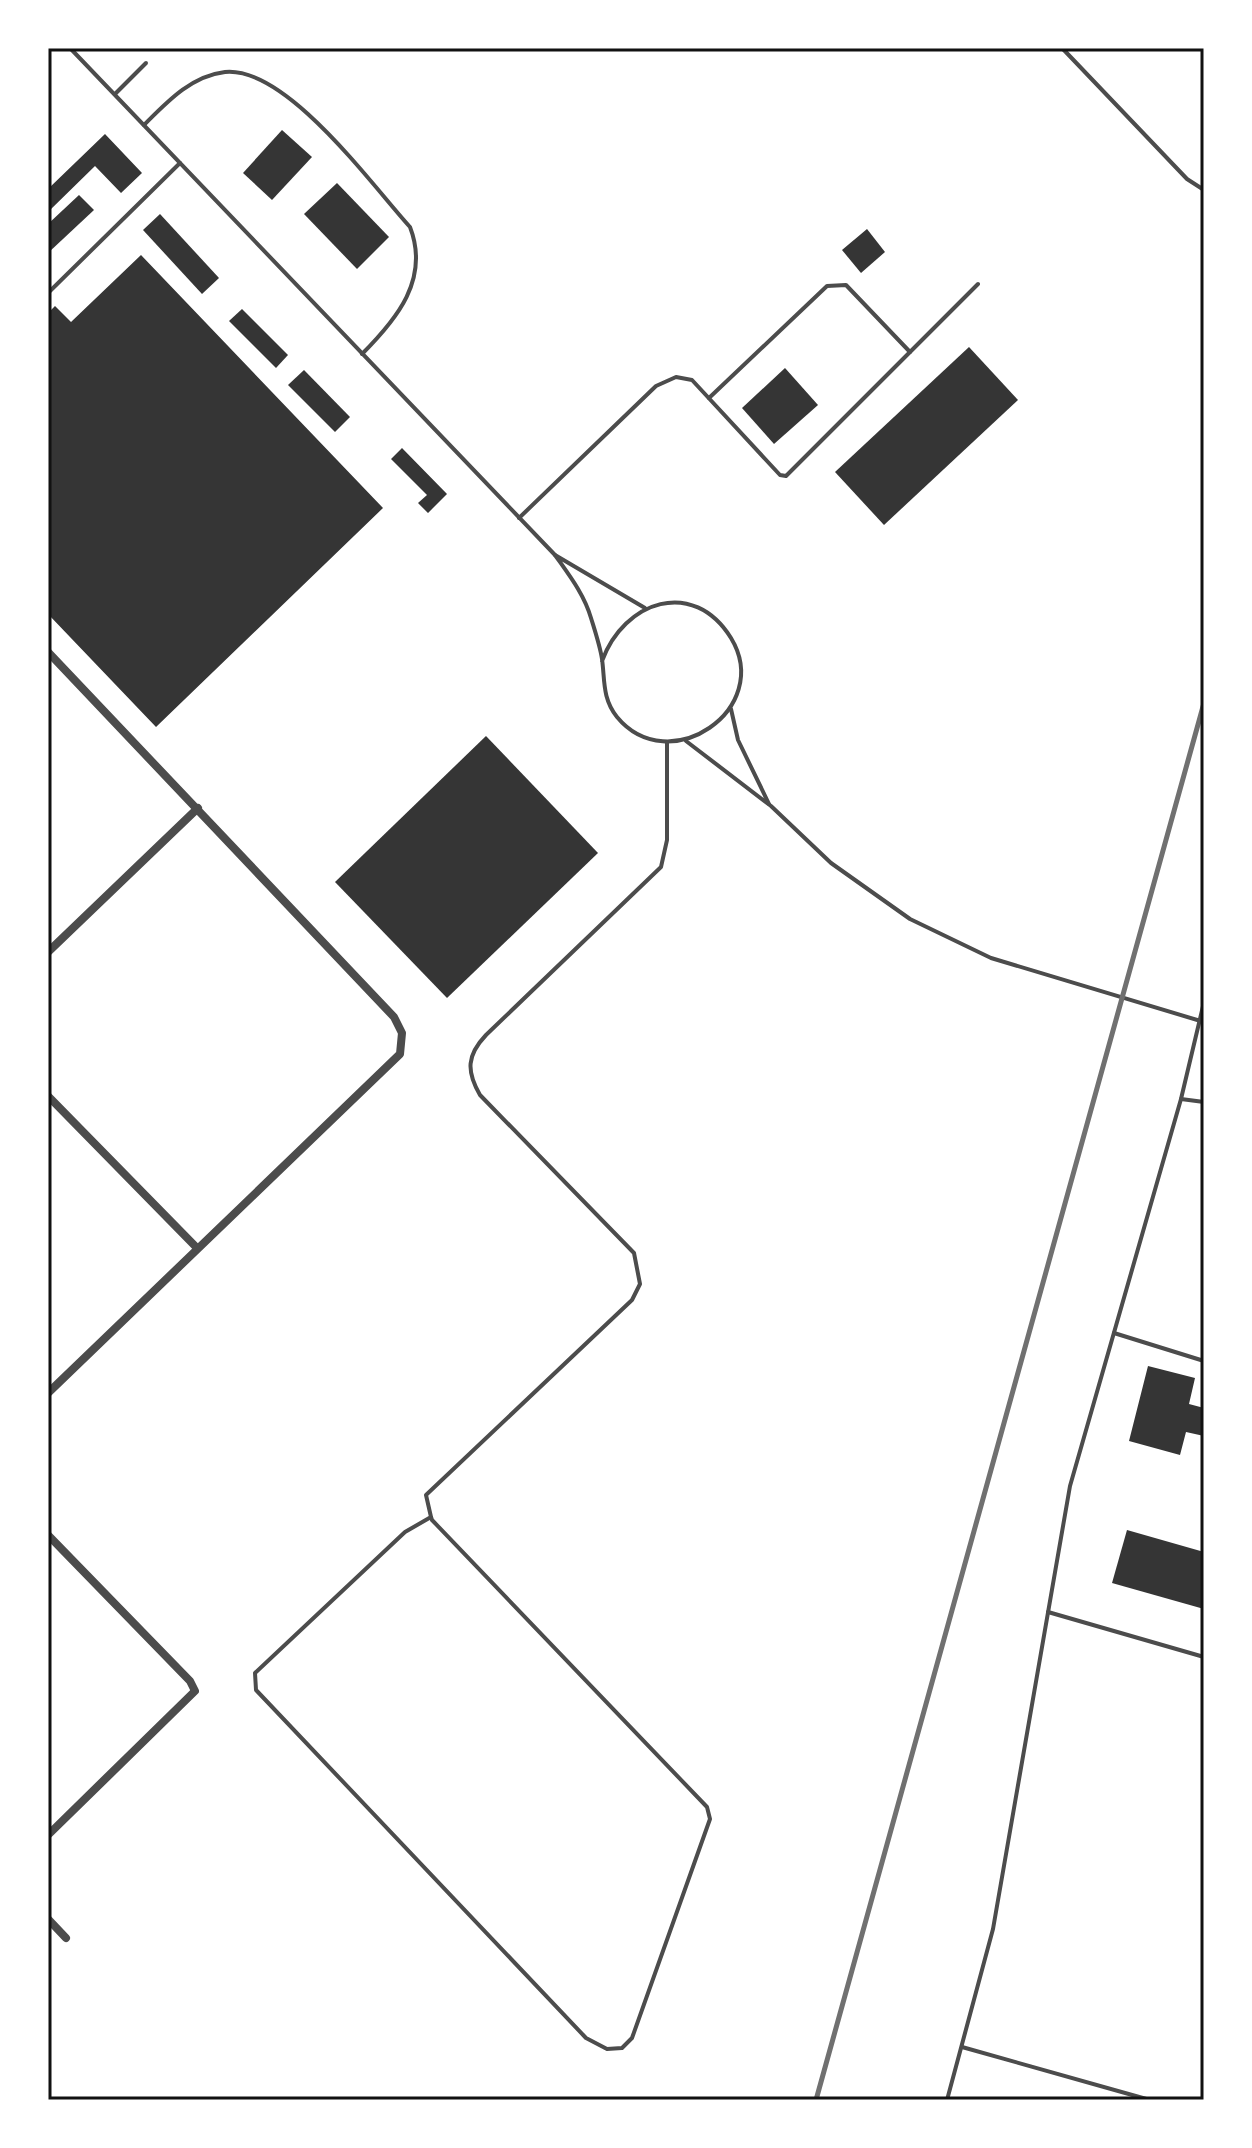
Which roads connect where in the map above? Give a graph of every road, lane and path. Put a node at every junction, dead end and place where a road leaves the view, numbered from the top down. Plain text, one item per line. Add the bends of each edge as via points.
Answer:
1 (70, 48) edge
2 (1062, 48) edge
3 (146, 63) dead end
4 (115, 94) junction
5 (144, 125) junction
6 (180, 163) junction
7 (1204, 190) edge
8 (978, 284) dead end
9 (48, 293) edge
10 (910, 352) junction
11 (362, 354) junction
12 (709, 398) junction
13 (519, 518) junction
14 (555, 555) junction
15 (645, 608) junction
16 (48, 652) edge
17 (602, 661) junction
18 (730, 709) junction
19 (686, 741) junction
20 (667, 742) junction
21 (771, 806) junction
22 (198, 808) junction
23 (48, 952) edge
24 (1204, 1002) edge
25 (1204, 1022) edge
26 (48, 1096) edge
27 (1181, 1099) junction
28 (1204, 1102) edge
29 (197, 1248) junction
30 (1114, 1333) junction
31 (1204, 1361) edge
32 (48, 1393) edge
33 (431, 1517) junction
34 (48, 1535) edge
35 (1048, 1612) junction
36 (1204, 1657) edge
37 (48, 1835) edge
38 (48, 1919) edge
39 (66, 1938) dead end
40 (962, 2047) junction
41 (947, 2100) edge
42 (1150, 2100) edge

1 - 4 lane
2 - 7 lane via 1187,179
3 - 4 lane
4 - 5 lane
5 - 6 lane
5 - 11 lane via 193,82 224,72 263,79 306,111 410,227 416,243 416,267 401,312
6 - 9 lane
6 - 11 lane
8 - 10 lane
10 - 12 lane via 846,285 836,283
10 - 12 lane via 786,476
11 - 13 lane
12 - 13 lane via 692,380 676,377 656,386
13 - 14 lane
14 - 15 lane
14 - 17 lane via 580,591
15 - 17 lane via 617,630
15 - 18 lane via 695,607 724,628 733,642 740,676
16 - 22 street
17 - 20 lane via 607,700 617,716 648,739
18 - 19 lane via 703,735
18 - 21 lane via 738,740
19 - 20 lane
19 - 21 lane
20 - 33 lane via 667,840 661,867 486,1035 469,1061 480,1095 634,1253 640,1284 632,1300 426,1495
21 - 25 lane via 870,894 957,944
22 - 23 street
22 - 29 street via 394,1017 402,1033 400,1054
24 - 27 lane
26 - 29 street
27 - 28 lane
27 - 30 lane
29 - 32 street
30 - 31 lane
30 - 35 lane via 1070,1486
33 - 33 lane via 707,1807 710,1819 632,2038 622,2048 607,2049 586,2038 256,1690 255,1673 405,1532
34 - 37 street via 195,1691
35 - 36 lane
35 - 40 lane via 993,1929
38 - 39 street
40 - 41 lane
40 - 42 lane

